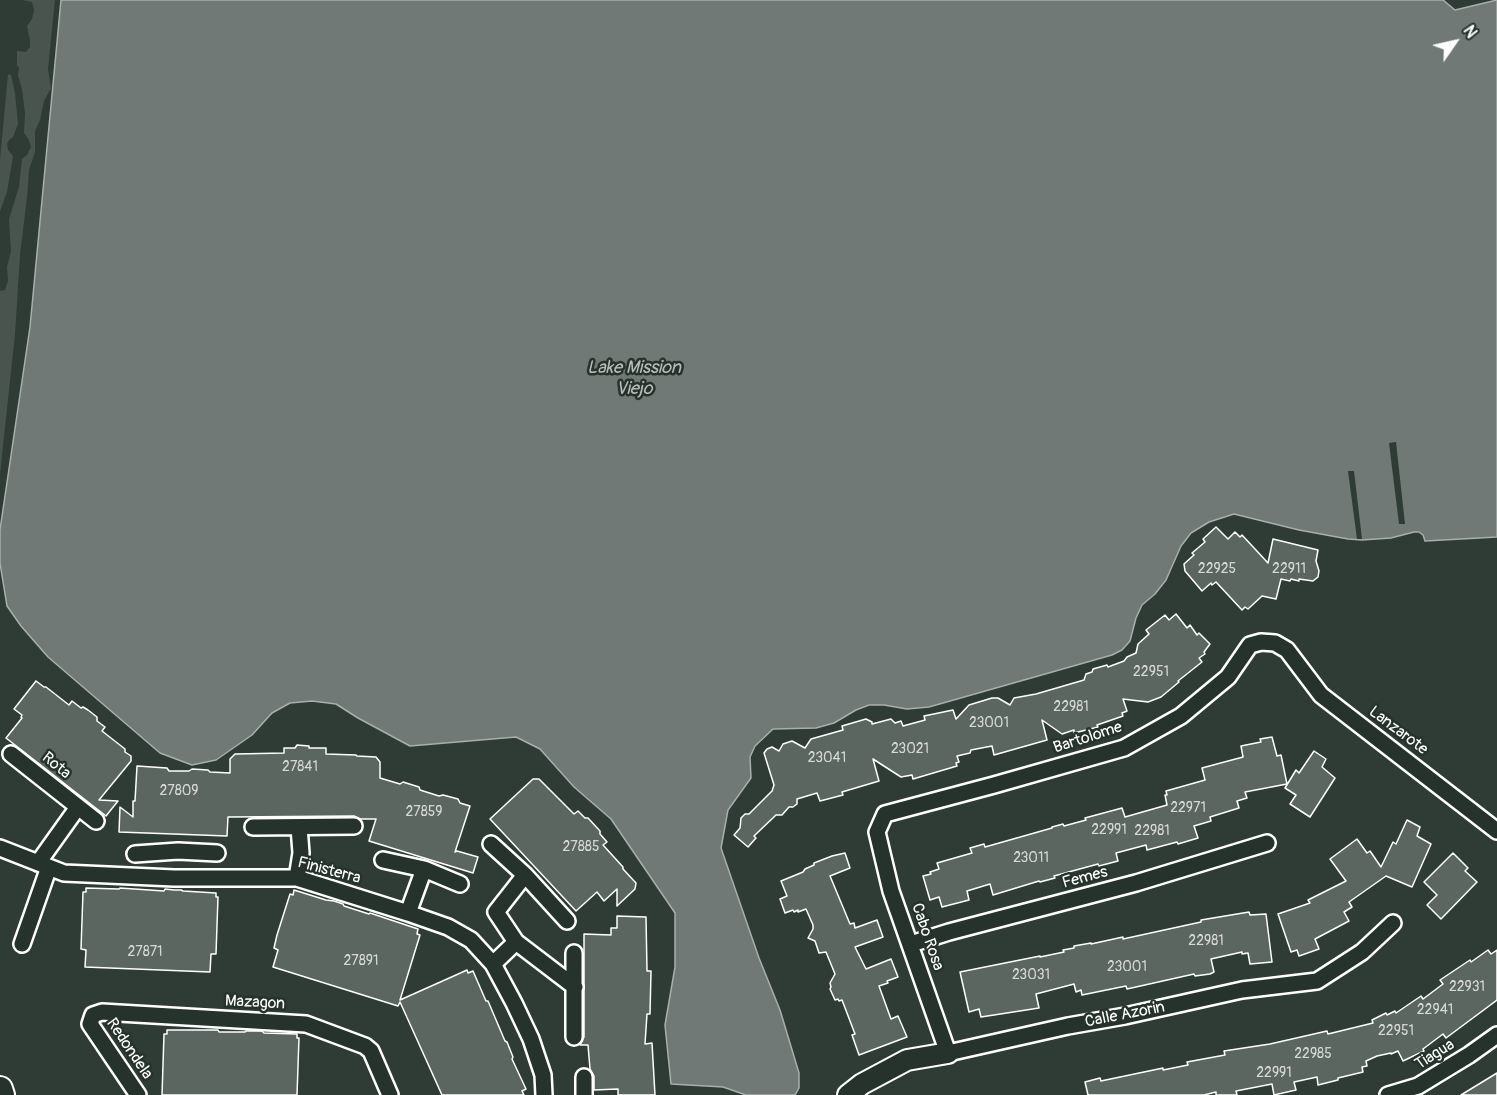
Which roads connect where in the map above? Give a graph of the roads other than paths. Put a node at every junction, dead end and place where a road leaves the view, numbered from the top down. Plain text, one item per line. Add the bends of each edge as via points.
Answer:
1 (1287, 650) joint
2 (11, 754) dead end
3 (78, 807) junction
4 (96, 821) dead end
5 (354, 826) dead end
6 (253, 827) dead end
7 (299, 827) junction
8 (877, 831) joint
9 (1497, 831) edge
10 (1267, 843) dead end
11 (491, 844) dead end
12 (0, 849) edge
13 (178, 851) junction
14 (217, 853) dead end
15 (135, 854) dead end
16 (383, 860) dead end
17 (44, 865) junction
18 (424, 869) junction
19 (525, 875) junction
20 (174, 878) junction
21 (297, 878) junction
22 (460, 884) dead end
23 (408, 913) junction
24 (567, 921) dead end
25 (1393, 923) dead end
26 (516, 942) junction
27 (22, 944) dead end
28 (911, 944) junction
29 (574, 953) dead end
30 (493, 964) junction
31 (575, 987) junction
32 (90, 1024) joint
33 (1497, 1035) edge
34 (574, 1037) dead end
35 (948, 1053) junction
36 (584, 1077) dead end
37 (0, 1089) edge
38 (2, 1095) edge
39 (138, 1095) edge
40 (390, 1095) edge
41 (544, 1095) edge
42 (584, 1095) edge
43 (848, 1095) edge
44 (1388, 1095) edge

1 - 8 street, Bartolome via 1275,643 1250,645 1228,677 1181,716 1124,748 885,814
1 - 9 street, Lanzarote via 1321,695
2 - 3 street, Rota
3 - 4 street, Rota
3 - 17 street
5 - 7 street
6 - 7 street
7 - 21 street via 301,853
8 - 28 street, Cabo Rosa via 891,891
10 - 28 street, Femes
11 - 19 street
12 - 17 street, Finisterra
13 - 14 street
13 - 15 street
13 - 20 street
16 - 18 street
17 - 20 street, Finisterra via 64,873
17 - 27 street
18 - 22 street
18 - 23 street
19 - 24 street
19 - 26 street via 496,912
20 - 21 street, Finisterra
21 - 23 street, Finisterra
23 - 30 street, Finisterra via 471,940
25 - 35 street, Calle Azorin via 1362,952 1317,981 1242,990
26 - 30 street
26 - 31 street
28 - 35 street, Cabo Rosa
29 - 31 street
30 - 41 street, Finisterra via 531,1039 543,1075
31 - 34 street
32 - 39 street, Redondela
32 - 40 street, Mazagon via 93,1015 102,1012 306,1024 371,1051
33 - 44 street, Tiagua via 1418,1086
35 - 43 street, Calle Azorin via 908,1060
36 - 42 street
37 - 38 main road

